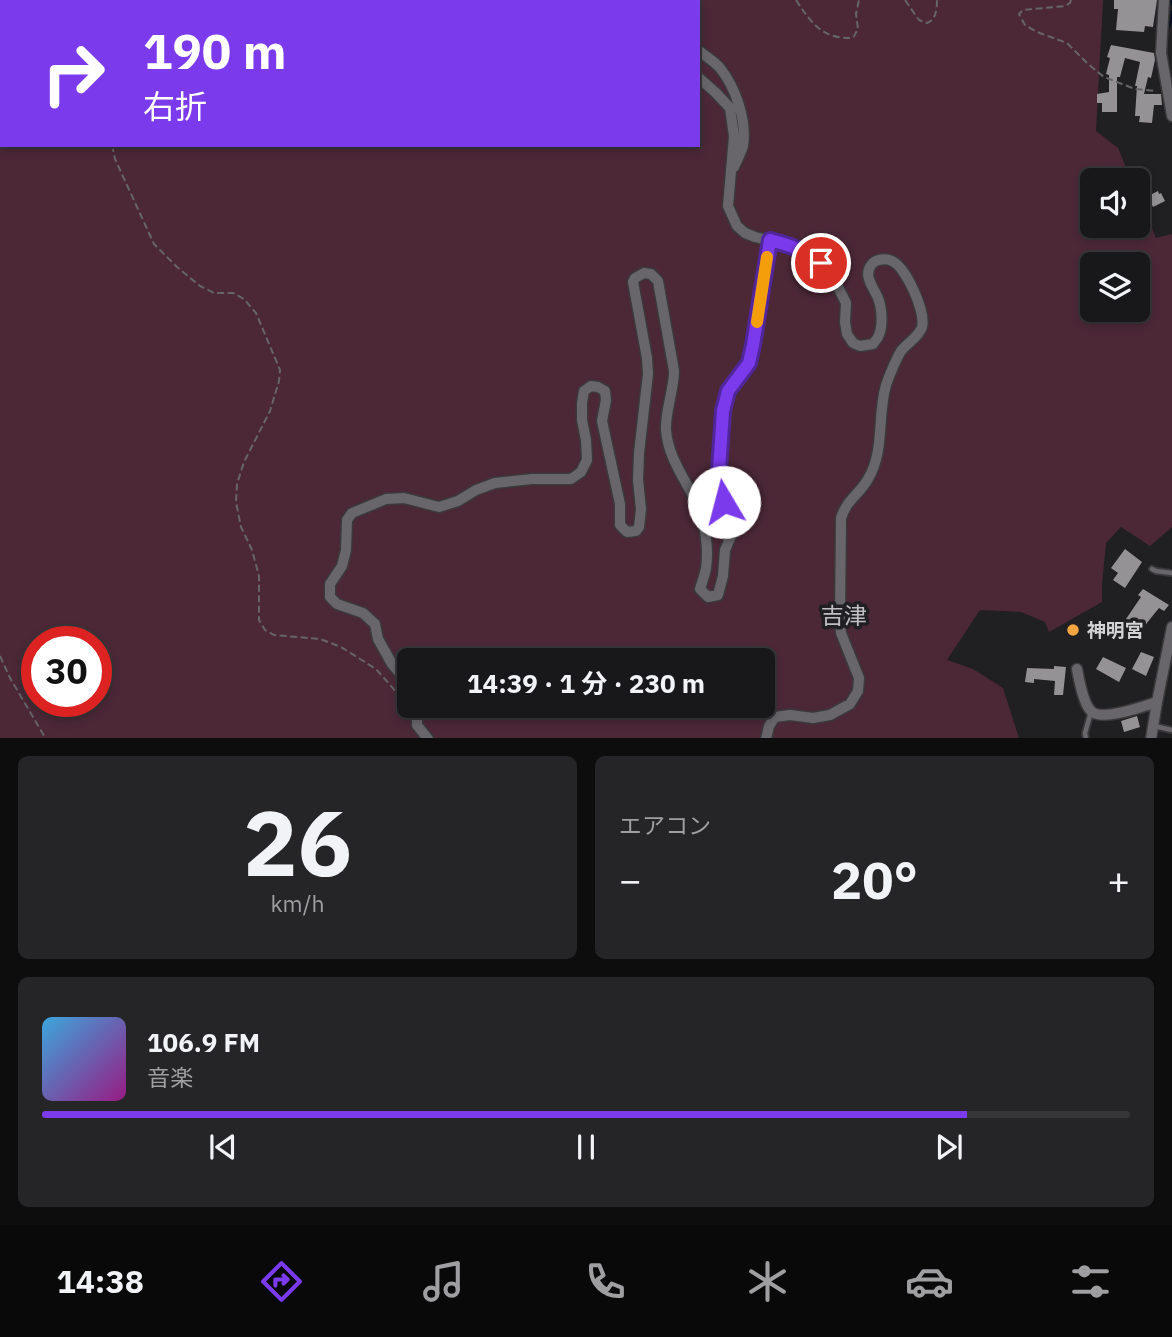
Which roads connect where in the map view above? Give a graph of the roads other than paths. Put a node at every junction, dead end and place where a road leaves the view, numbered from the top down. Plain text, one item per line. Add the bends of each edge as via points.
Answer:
1 (1164, 0) edge
2 (700, 52) edge
3 (700, 79) edge
4 (1172, 116) edge
5 (731, 173) junction
6 (770, 240) junction
7 (1152, 569) dead end
8 (1172, 573) edge
9 (1172, 627) edge
10 (1077, 669) dead end
11 (397, 670) edge
12 (1157, 702) junction
13 (1091, 711) junction
14 (417, 718) edge
15 (1154, 725) junction
16 (1172, 730) edge
17 (428, 738) edge
18 (766, 738) edge
19 (1086, 738) edge
20 (1151, 738) edge

1 - 4 street via 1161,52
2 - 5 street via 720,68 742,111 743,149
3 - 5 street via 730,108 734,136
5 - 6 street via 728,206 737,226
6 - 11 street via 749,363 728,391 723,411 719,487 732,534 718,595 708,597 700,589 706,546 697,505 673,458 666,429 674,371 658,281 644,273 633,282 648,374 639,453 639,527 627,532 620,525 620,504 602,421 606,391 591,386 584,391 582,403 587,460 571,479 495,483 439,507 404,498 386,499 352,513 347,520 342,566 330,584 330,597 375,624 378,639
6 - 18 street via 809,253 832,275 846,303 847,334 853,343 873,344 879,335 880,305 868,272 876,261 899,266 922,313 922,326 902,351 886,388 878,449 868,480 845,506 841,518 839,618 859,678 858,691 850,704 830,715 775,718
7 - 8 lane
9 - 12 street
10 - 13 street
12 - 13 street via 1118,713 1097,715
12 - 15 street
13 - 19 lane
14 - 17 street
15 - 16 lane
15 - 20 street

